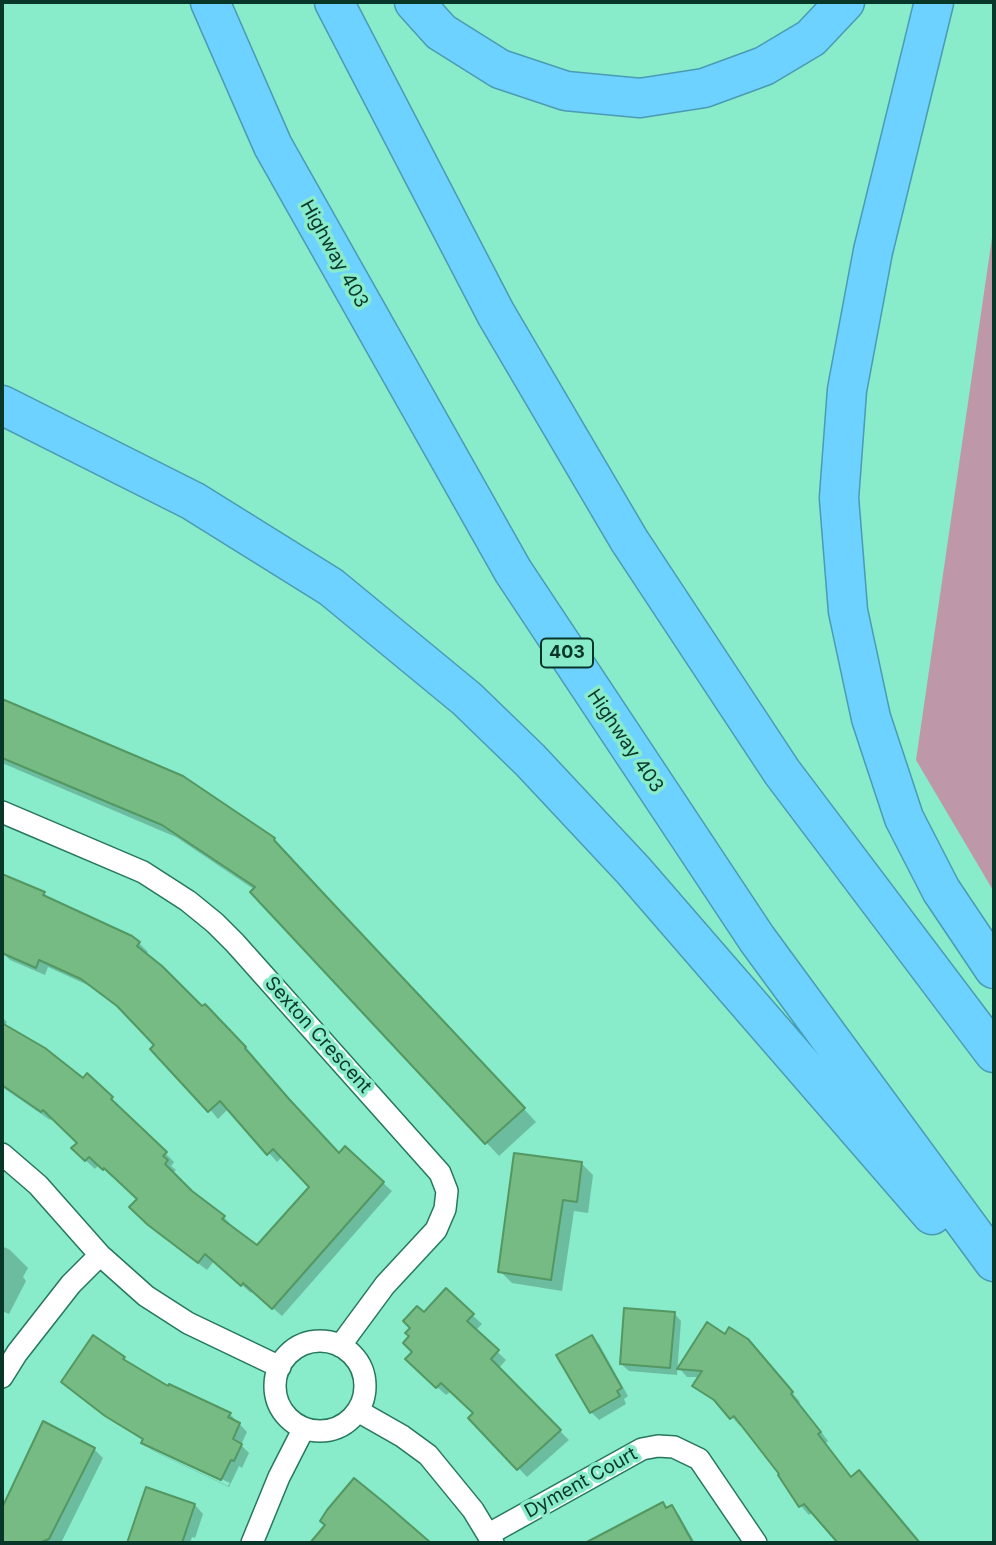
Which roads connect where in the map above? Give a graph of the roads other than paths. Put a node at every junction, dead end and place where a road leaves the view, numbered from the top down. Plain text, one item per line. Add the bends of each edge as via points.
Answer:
1 (210, 2) edge
2 (334, 2) edge
3 (414, 2) edge
4 (845, 2) edge
5 (934, 2) edge
6 (2, 405) edge
7 (2, 812) edge
8 (994, 969) edge
9 (994, 1054) edge
10 (2, 1154) edge
11 (100, 1255) junction
12 (994, 1262) edge
13 (994, 1285) edge
14 (340, 1346) junction
15 (279, 1367) junction
16 (2, 1377) edge
17 (358, 1410) junction
18 (303, 1428) junction
19 (491, 1539) edge
20 (252, 1543) edge
21 (756, 1543) edge

1 - 12 highway, Highway 403 / 403 via 273,146 513,571 757,939
2 - 9 highway via 496,314 628,540 782,772
3 - 4 highway via 441,32 500,69 566,91 640,98 704,88 764,66 811,38
5 - 8 highway via 868,276 847,390 839,498 848,611 871,718 904,818 942,890
6 - 13 highway via 193,501 331,587 467,699 634,870
7 - 14 street, Sexton Crescent via 143,872 215,923 440,1173 447,1191 436,1230 385,1285
10 - 11 street via 57,1204
11 - 15 street via 167,1311
11 - 16 street via 71,1284
14 - 15 street via 312,1342 287,1355
14 - 17 street via 352,1354 363,1374 364,1396
15 - 18 street via 275,1381 281,1409
17 - 18 street via 340,1427
17 - 19 street via 428,1455
18 - 20 street
19 - 21 street, Dyment Court via 642,1449 658,1446 687,1451 699,1459

